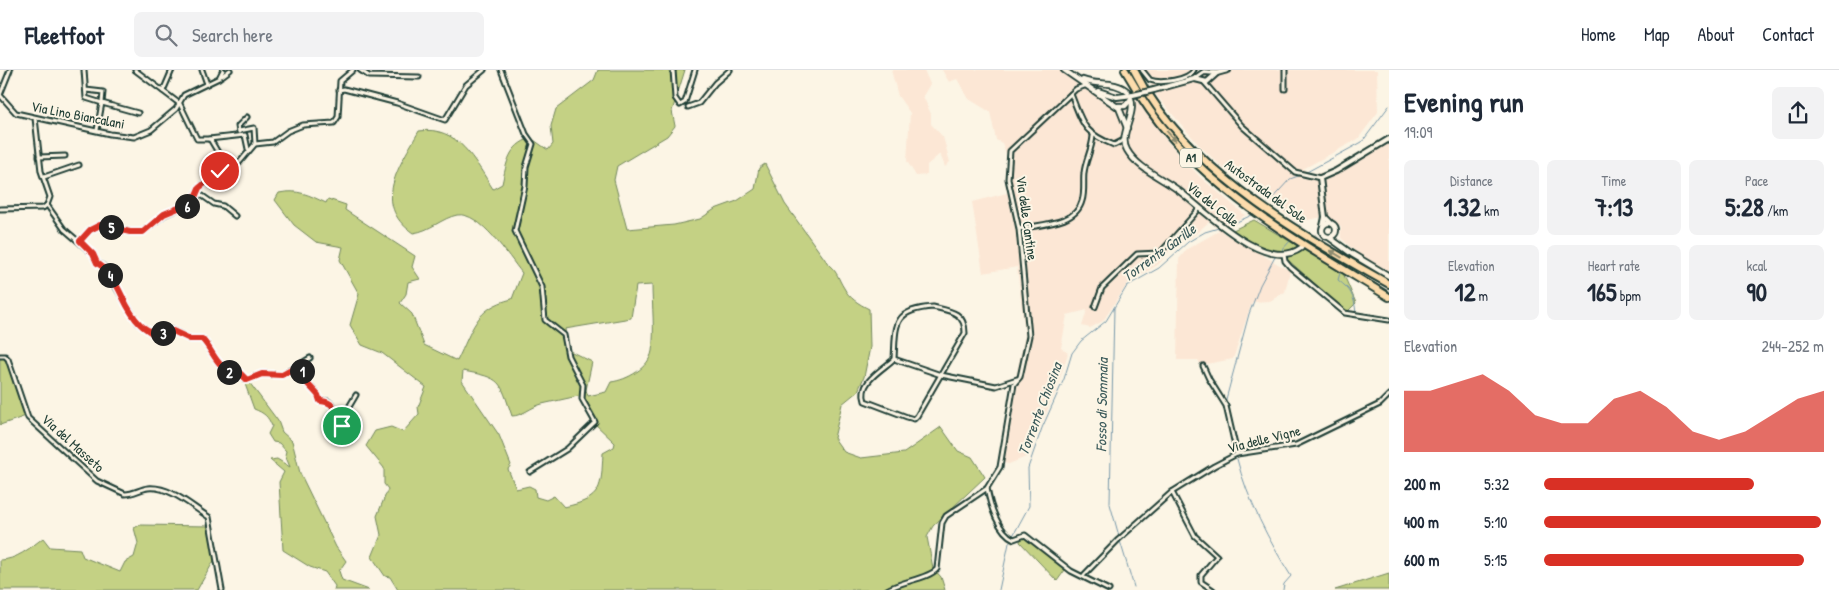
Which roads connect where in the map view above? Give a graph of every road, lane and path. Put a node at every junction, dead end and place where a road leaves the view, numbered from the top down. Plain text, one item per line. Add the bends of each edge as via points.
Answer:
1 (10, 70) edge
2 (84, 70) edge
3 (135, 70) edge
4 (172, 70) edge
5 (202, 70) edge
6 (224, 70) edge
7 (230, 70) edge
8 (353, 70) edge
9 (360, 70) edge
10 (484, 70) edge
11 (501, 70) edge
12 (673, 70) edge
13 (694, 70) edge
14 (729, 70) edge
15 (1064, 70) edge
16 (1126, 70) edge
17 (1134, 70) edge
18 (1142, 70) edge
19 (1194, 70) edge
20 (1228, 70) edge
21 (1286, 70) edge
22 (1208, 71) edge
23 (1217, 73) junction
24 (221, 76) junction
25 (419, 77) dead end
26 (1202, 77) edge
27 (1212, 77) junction
28 (1076, 78) junction
29 (207, 84) junction
30 (1090, 87) junction
31 (1144, 88) dead end
32 (1076, 89) junction
33 (1286, 89) dead end
34 (86, 90) junction
35 (339, 90) junction
36 (163, 92) junction
37 (1128, 92) dead end
38 (1151, 92) junction
39 (1071, 94) junction
40 (1134, 94) junction
41 (0, 95) edge
42 (1141, 97) dead end
43 (102, 103) junction
44 (180, 104) junction
45 (1116, 105) junction
46 (688, 107) dead end
47 (138, 112) dead end
48 (247, 117) dead end
49 (34, 118) junction
50 (97, 130) junction
51 (1127, 130) junction
52 (239, 133) junction
53 (1093, 136) junction
54 (209, 139) junction
55 (1389, 139) edge
56 (1124, 140) junction
57 (255, 144) junction
58 (248, 149) junction
59 (65, 156) dead end
60 (39, 157) junction
61 (79, 165) dead end
62 (226, 166) junction
63 (44, 177) junction
64 (1320, 178) junction
65 (197, 192) junction
66 (47, 205) junction
67 (1200, 208) junction
68 (0, 209) edge
69 (235, 216) dead end
70 (1325, 217) junction
71 (1330, 222) junction
72 (1322, 228) junction
73 (1018, 229) junction
74 (1336, 233) junction
75 (1328, 237) junction
76 (80, 241) junction
77 (1337, 241) junction
78 (1301, 248) tunnel mouth
79 (1286, 255) junction
80 (1329, 259) junction
81 (1389, 276) edge
82 (1389, 284) edge
83 (1389, 293) edge
84 (1389, 297) edge
85 (1095, 307) dead end
86 (1389, 320) edge
87 (0, 356) edge
88 (310, 358) dead end
89 (894, 359) junction
90 (298, 366) junction
91 (1203, 366) dead end
92 (941, 375) junction
93 (1020, 377) junction
94 (356, 395) dead end
95 (1389, 395) edge
96 (1237, 454) junction
97 (530, 472) dead end
98 (987, 488) junction
99 (1172, 492) junction
100 (1084, 575) junction
101 (222, 590) edge
102 (887, 590) edge
103 (1109, 590) edge
104 (1212, 590) edge

1 - 41 street
2 - 34 street
3 - 36 street
4 - 36 street
5 - 29 street
6 - 24 street
7 - 24 street, Via Lino Biancalani
8 - 35 street via 342,78
9 - 25 street via 369,76
10 - 35 street via 466,85 446,120 397,103
11 - 97 street via 533,144 515,231 542,287 545,320 564,335 568,356 583,385 582,399 594,422 567,449
12 - 13 street via 675,98 680,105 685,102
14 - 46 street via 699,103
15 - 28 main road
16 - 40 highway
17 - 31 highway
18 - 19 street via 1150,80 1159,82 1190,76
20 - 23 street
21 - 33 street
22 - 23 street
22 - 26 street
22 - 27 street
23 - 27 street
24 - 29 street, Via Lino Biancalani
26 - 27 street via 1209,82
26 - 38 street
26 - 64 street via 1242,126 1295,172
28 - 30 main road
28 - 32 street
28 - 37 main road via 1094,84 1115,84
29 - 44 street, Via Lino Biancalani via 184,95
30 - 32 street
30 - 40 street via 1108,96
30 - 45 main road
32 - 39 street, Via delle Cantine
34 - 43 street via 86,98
34 - 43 street via 104,92
35 - 57 street via 338,116 334,122 302,125 273,142
36 - 44 street
38 - 40 street, bridge
82 -> 38 highway, Autostrada del Sole / A1 via 1315,240 1220,174 1190,147
39 - 53 street via 1084,126
39 - 73 street, Via delle Cantine via 1010,151 1008,179
40 - 45 main road via 1125,106
40 - 51 main road
41 - 49 street, Via Lino Biancalani via 12,112
42 -> 80 highway, Autostrada del Sole / A1 via 1202,169 1251,209
43 - 47 street
43 - 50 street
44 - 50 street, Via Lino Biancalani via 143,134 121,136
44 - 54 street via 197,139
45 - 51 main road via 1124,114
48 - 52 street via 238,126
49 - 50 street, Via Lino Biancalani
49 - 60 street
51 - 56 main road
52 - 54 street
52 - 57 street via 254,128
52 - 58 street via 244,135
53 - 56 street via 1114,145
53 - 73 street via 1079,208 1065,220
54 - 62 street
55 - 64 street via 1336,172
56 - 67 main road, Via del Colle via 1136,161
57 - 58 street
58 - 62 street via 239,162
59 - 60 street
60 - 63 street
61 - 63 street
62 - 65 street
63 - 66 street via 50,197
64 - 70 street
65 - 69 street
65 - 76 street via 193,202 164,214 143,232 100,225
66 - 68 street via 43,208
66 - 76 street via 64,228
67 - 79 main road, Via del Colle via 1228,232 1272,253
67 - 85 street via 1160,253 1138,254 1102,288
70 - 71 street
70 - 72 street
71 - 72 main road
71 - 74 main road
72 - 75 main road
73 - 93 street, Via delle Cantine via 1029,336
74 - 75 main road
74 - 77 main road
75 - 77 main road
76 - 90 street via 109,274 139,324 155,335 173,331 190,339 202,339 224,368 231,373 240,373 247,380 262,374 282,375
77 - 81 main road
78 - 79 main road
79 - 86 street via 1290,267 1344,313
80 - 83 highway, Autostrada del Sole / A1
80 - 84 highway, Autostrada del Sole / A1
87 - 101 street, Via del Masseto via 8,359 28,418 97,481 125,494 158,488 188,502 209,518
88 - 90 street
89 - 92 street
89 - 92 street via 866,384 865,401 914,419
89 - 92 street via 895,327 903,315 933,307 957,313 964,321 965,333
90 - 94 street via 320,401 333,404 340,431 343,417
91 - 96 street via 1226,406
92 - 93 street via 996,386
93 - 98 street, Via delle Cantine via 1014,384 1000,467
95 - 96 street, Via delle Vigne via 1380,404 1296,445
96 - 99 street, Via delle Vigne
98 - 100 street via 994,515 1012,538 1025,535 1060,563
98 - 102 street via 946,516 940,530 934,573
99 - 100 street, Via delle Vigne
99 - 104 street via 1195,536 1217,556 1201,575 1201,582
100 - 103 street

